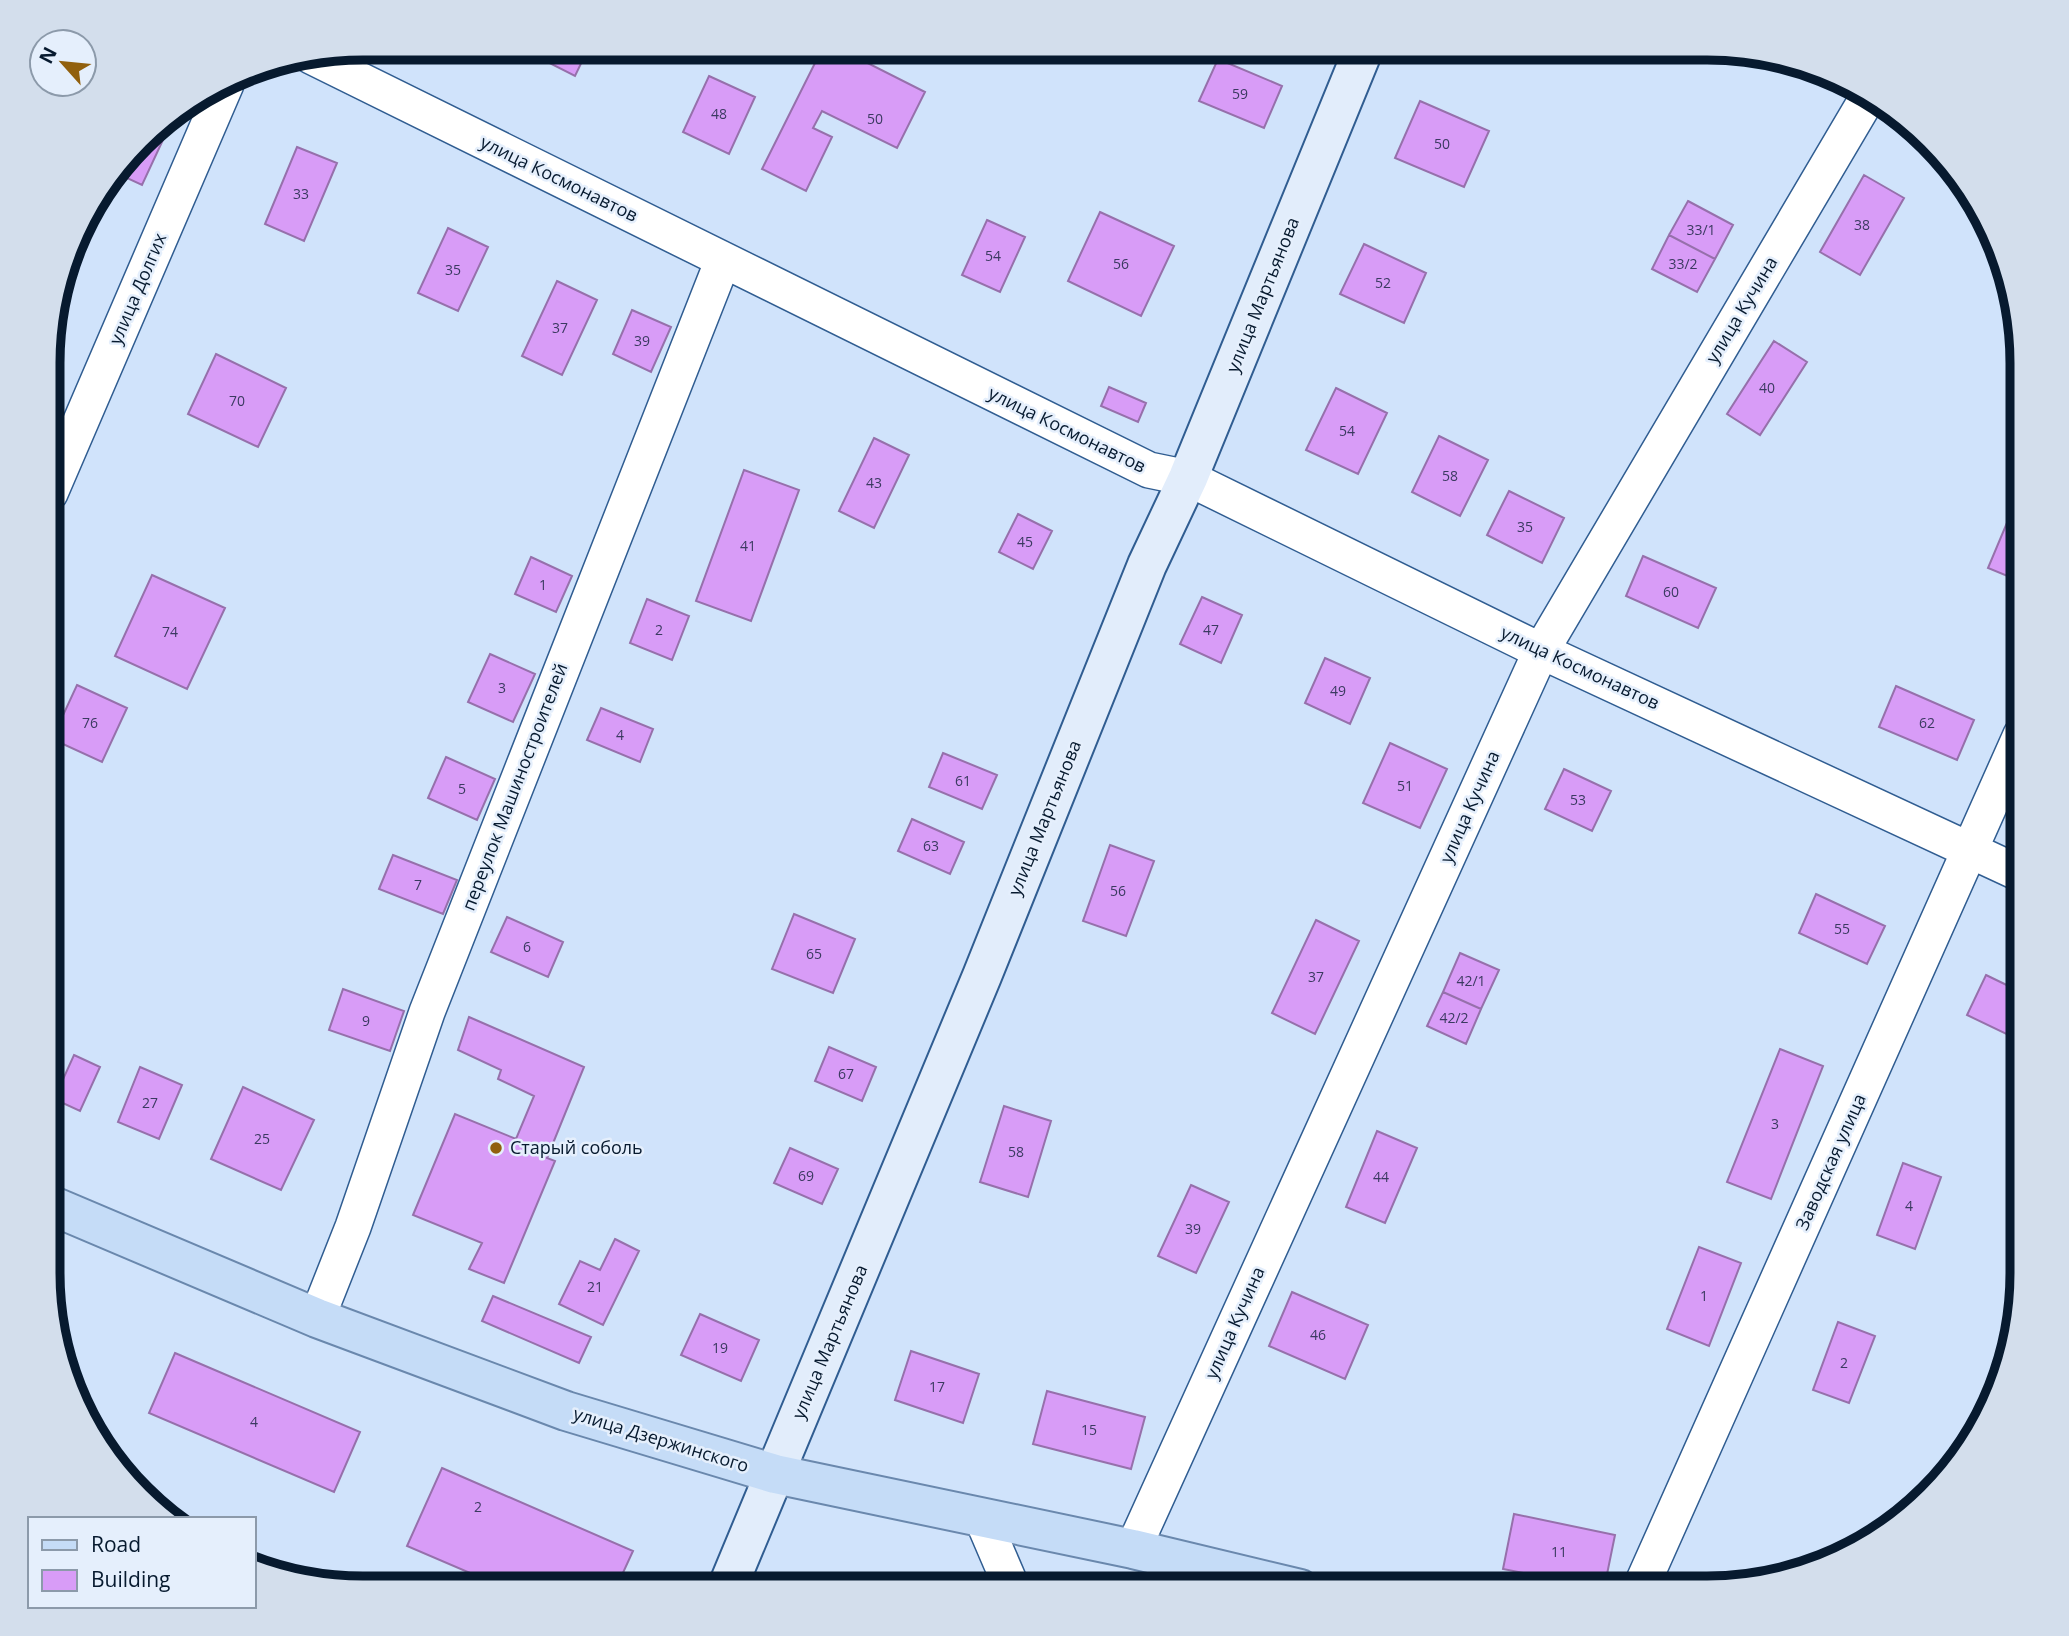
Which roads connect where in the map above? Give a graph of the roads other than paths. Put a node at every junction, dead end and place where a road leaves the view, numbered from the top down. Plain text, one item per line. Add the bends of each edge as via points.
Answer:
1 (1359, 60) edge
2 (323, 62) edge
3 (221, 95) edge
4 (1864, 104) edge
5 (723, 260) junction
6 (60, 470) edge
7 (1188, 478) junction
8 (1541, 650) junction
9 (2010, 760) edge
10 (1969, 851) junction
11 (2010, 869) edge
12 (60, 1209) edge
13 (317, 1318) junction
14 (775, 1474) junction
15 (982, 1518) junction
16 (1133, 1549) junction
17 (732, 1576) edge
18 (1007, 1576) edge
19 (1249, 1576) edge
20 (1646, 1576) edge

1 - 7 main road, улица Мартьянова
2 - 5 street, улица Космонавтов
3 - 6 street, улица Долгих
4 - 8 street, улица Кучина
5 - 7 street, улица Космонавтов via 1149,470
5 - 13 street, переулок Машиностроителей via 427,1012
7 - 8 street, улица Космонавтов
7 - 14 main road, улица Мартьянова via 1147,565
8 - 10 street, улица Космонавтов
8 - 16 street, улица Кучина
9 - 10 street, Заводская улица
10 - 11 street, улица Космонавтов
10 - 20 street, Заводская улица
12 - 13 main road, улица Дзержинского
13 - 14 main road, улица Дзержинского via 566,1411
14 - 15 main road, улица Дзержинского
14 - 17 main road, улица Мартьянова
15 - 16 main road, улица Дзержинского
15 - 18 street
16 - 19 main road, улица Дзержинского

